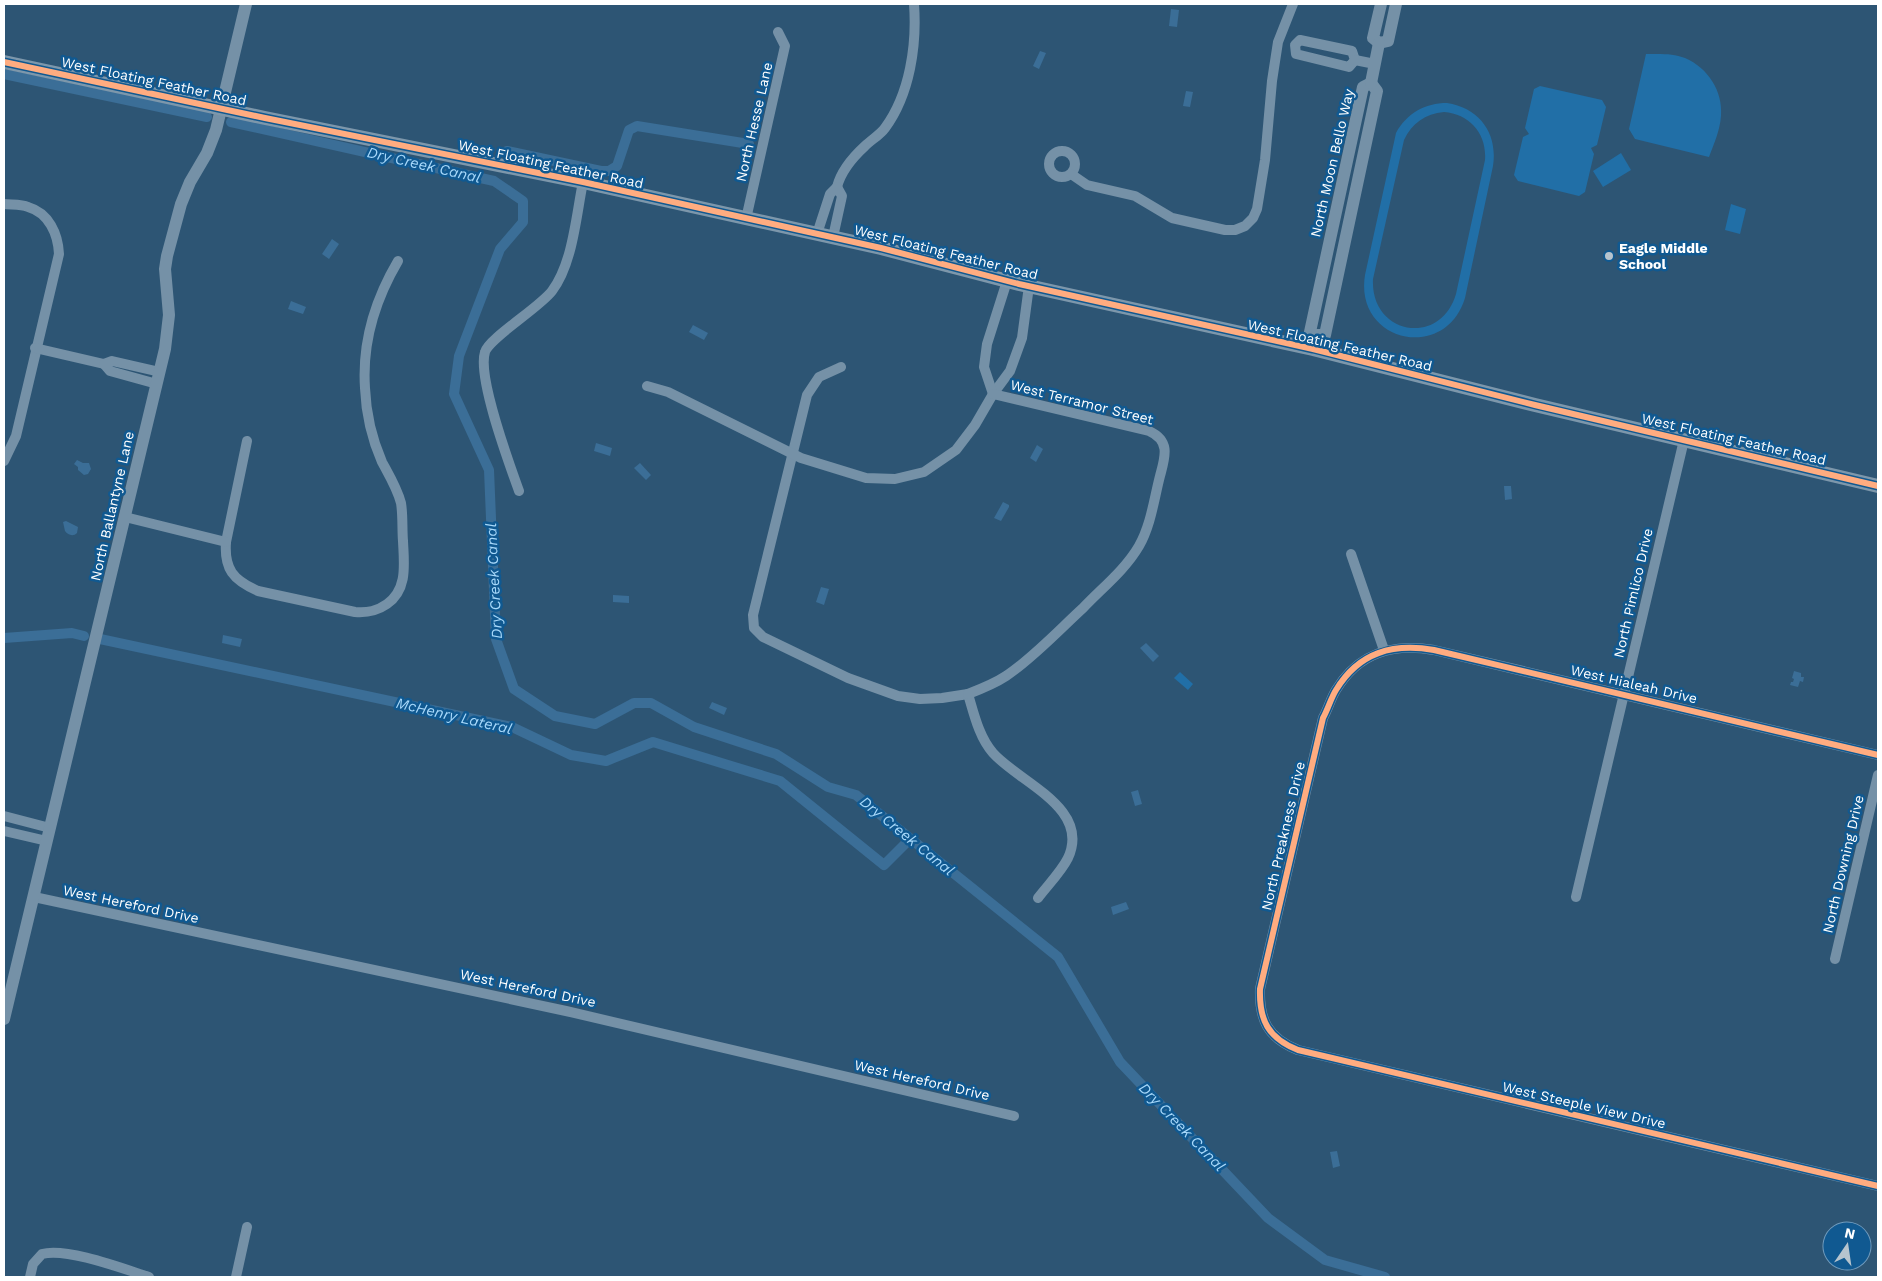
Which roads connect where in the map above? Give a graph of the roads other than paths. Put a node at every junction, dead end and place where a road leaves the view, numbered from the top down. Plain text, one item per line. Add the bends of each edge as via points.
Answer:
1 (246, 4) edge
2 (914, 4) edge
3 (1292, 4) edge
4 (1381, 4) edge
5 (1396, 4) edge
6 (778, 32) dead end
7 (1278, 42) junction
8 (1379, 43) junction
9 (1295, 45) junction
10 (1356, 60) junction
11 (4, 62) edge
12 (1375, 64) junction
13 (223, 108) junction
14 (1072, 174) dead end
15 (583, 182) junction
16 (837, 186) junction
17 (4, 204) edge
18 (746, 219) junction
19 (818, 234) junction
20 (834, 238) junction
21 (398, 261) dead end
22 (1007, 281) junction
23 (1029, 286) junction
24 (35, 348) junction
25 (1313, 349) junction
26 (841, 367) dead end
27 (158, 378) junction
28 (647, 386) dead end
29 (993, 394) junction
30 (1684, 440) junction
31 (247, 441) dead end
32 (792, 454) junction
33 (4, 461) edge
34 (1878, 486) edge
35 (518, 491) dead end
36 (125, 518) junction
37 (226, 542) junction
38 (1351, 554) dead end
39 (1384, 650) junction
40 (968, 694) junction
41 (1624, 694) junction
42 (1878, 755) edge
43 (1878, 775) edge
44 (4, 816) edge
45 (50, 828) junction
46 (4, 831) edge
47 (47, 841) junction
48 (34, 897) junction
49 (1576, 897) dead end
50 (1038, 898) dead end
51 (1835, 958) dead end
52 (4, 1019) edge
53 (1284, 1045) joint
54 (1014, 1116) dead end
55 (1878, 1186) edge
56 (247, 1227) dead end
57 (30, 1277) edge
58 (149, 1277) edge
59 (236, 1277) edge

1 - 13 street, North Ballantyne Lane
2 - 16 street via 914,33 900,102 884,130 840,175
3 - 7 street
4 - 8 street via 1373,38
5 - 8 street via 1388,41
6 - 18 street, North Hesse Lane via 785,46
7 - 9 street
7 - 14 street via 1257,209 1245,226 1225,230 1172,218 1135,196 1087,185
8 - 12 street
9 - 10 street via 1300,40 1352,51
9 - 10 street via 1296,54 1350,66
10 - 12 street
11 - 13 main road, West Floating Feather Road
12 - 25 street, North Moon Bello Way via 1371,83 1377,91 1325,335 1316,335
13 - 15 main road, West Floating Feather Road
13 - 27 street, North Ballantyne Lane via 212,142 184,196 171,240 165,269 169,315 167,339
15 - 18 main road, West Floating Feather Road
15 - 35 street via 569,253 558,281 541,304 485,350 485,380
16 - 19 street via 830,194
16 - 20 street via 842,196
17 - 24 street via 28,207 42,214 58,241 59,254
18 - 19 main road, West Floating Feather Road
19 - 20 main road, West Floating Feather Road
20 - 22 main road, West Floating Feather Road
21 - 37 street via 375,311 365,364 371,427 401,505 402,586 394,599 379,610 366,613 258,591 243,585 233,576 225,554
22 - 23 main road, West Floating Feather Road
22 - 29 street via 987,344 984,366
23 - 25 main road, West Floating Feather Road
23 - 29 street via 1022,338 1010,371
24 - 27 street via 104,364 110,371
24 - 33 street via 16,436
25 - 30 main road, West Floating Feather Road
26 - 32 street via 819,377 807,394
27 - 36 street, North Ballantyne Lane
28 - 32 street via 668,392
29 - 32 street via 956,450 924,472 895,479 866,478
29 - 40 street, West Terramor Street via 1149,431 1162,441 1165,455 1140,545 1125,566 1052,637 1007,675
30 - 34 main road, West Floating Feather Road
30 - 41 street, North Pimlico Drive
31 - 37 street
32 - 40 street via 753,616 754,628 762,637 890,694 920,699
36 - 37 street
36 - 45 street, North Ballantyne Lane
38 - 39 street
39 - 41 street, West Hialeah Drive via 1415,647 1434,650
39 - 53 street, North Preakness Drive via 1350,672 1336,690 1324,718 1260,989 1259,1006 1263,1020 1272,1035
40 - 50 street via 978,729 990,749 1056,804 1067,816 1073,831 1067,859
41 - 42 street, West Hialeah Drive
41 - 49 street, North Pimlico Drive
43 - 51 street, North Downing Drive
44 - 45 street
45 - 47 street, North Ballantyne Lane
46 - 47 street
47 - 48 street, North Ballantyne Lane
48 - 52 street, North Ballantyne Lane
48 - 54 street, West Hereford Drive via 575,1013
53 - 55 street, West Steeple View Drive
56 - 59 street
57 - 58 street via 33,1264 42,1254 57,1252 111,1264

